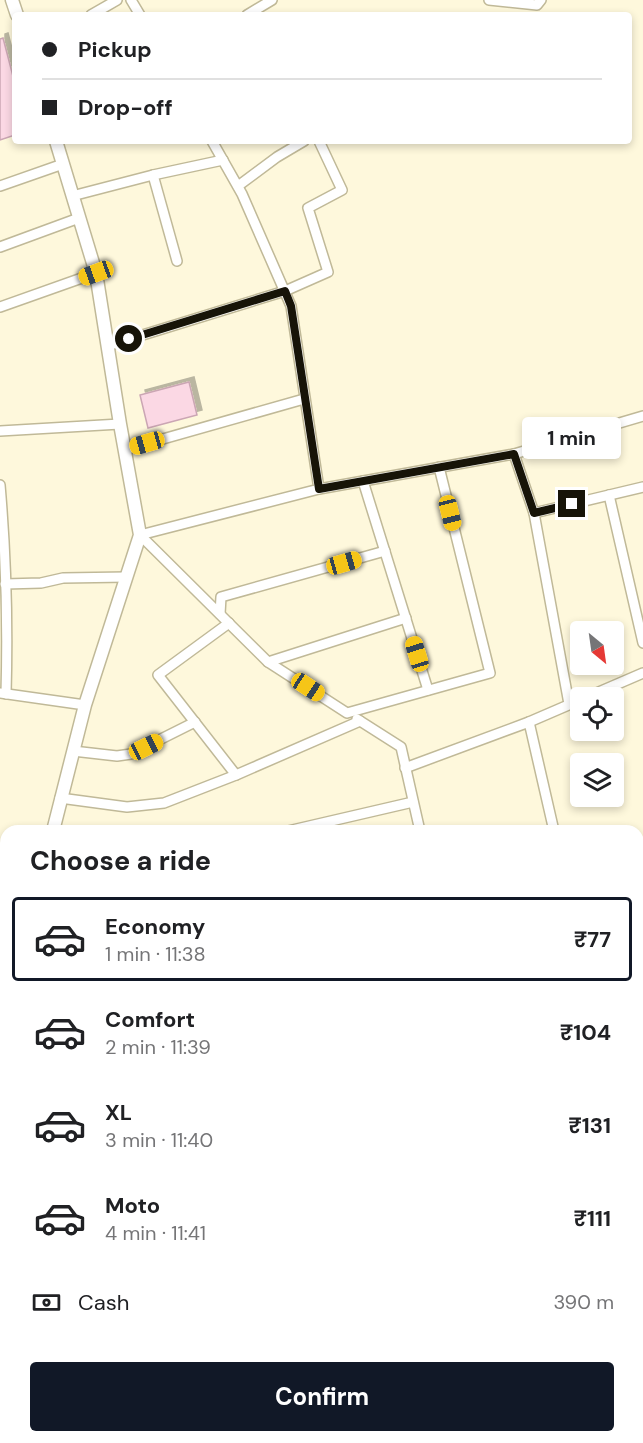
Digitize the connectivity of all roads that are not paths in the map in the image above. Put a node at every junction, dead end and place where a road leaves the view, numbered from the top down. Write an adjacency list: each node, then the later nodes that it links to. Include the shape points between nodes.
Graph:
1 (117, 0): 5 (street)
2 (272, 0): 6 (street)
3 (489, 0): 4 (street, via 537,5)
4 (541, 0)
5 (96, 12)
6 (252, 12)
7 (59, 144): 12 (street)
8 (214, 144): 11 (street)
9 (299, 144): 15 (street)
10 (320, 144): 21 (street, via 342,190 308,208 328,272)
11 (223, 160): 13 (street); 15 (street)
12 (63, 164): 14 (street); 16 (street)
13 (153, 175): 16 (street); 19 (street)
14 (0, 186)
15 (237, 186): 21 (street)
16 (72, 196): 17 (street)
17 (79, 218): 18 (street); 20 (street)
18 (0, 247)
19 (177, 261)
20 (96, 273): 22 (street); 23 (street)
21 (285, 291): 23 (street); 24 (street, via 291,306)
22 (0, 307)
23 (107, 346): 26 (street)
24 (304, 399): 28 (street); 34 (street)
25 (643, 416): 29 (street)
26 (120, 424): 27 (street); 28 (street)
27 (0, 431)
28 (124, 450): 37 (street)
29 (514, 454): 30 (street); 36 (street)
30 (439, 467): 31 (street); 48 (street, via 490,673)
31 (363, 481): 34 (street); 38 (street)
32 (0, 485): 40 (street)
33 (643, 487): 35 (street)
34 (319, 489): 37 (street)
35 (609, 495): 36 (street); 44 (street)
36 (534, 513): 50 (street)
37 (140, 535): 39 (street); 41 (street)
38 (385, 551): 41 (street, via 221,597); 42 (street)
39 (127, 577): 40 (street); 51 (street)
40 (5, 584): 49 (street)
41 (220, 614): 43 (street)
42 (405, 618): 45 (street); 48 (street)
43 (229, 623): 45 (street); 54 (street, via 158,675)
44 (643, 643)
45 (268, 662): 52 (street)
46 (643, 673): 47 (street)
47 (611, 687)
48 (428, 690): 52 (street)
49 (3, 693): 51 (street)
50 (569, 704): 55 (street)
51 (85, 705): 56 (street)
52 (347, 712): 53 (street)
53 (360, 721): 57 (street, via 401,747); 58 (street)
54 (195, 722): 56 (street, via 131,754); 58 (street)
55 (529, 722): 57 (street); 64 (street)
56 (73, 751): 59 (street)
57 (405, 768): 60 (street)
58 (236, 775): 59 (street, via 164,803 127,807)
59 (60, 798): 61 (street)
60 (413, 802): 62 (street); 63 (street)
61 (53, 825)
62 (314, 825)
63 (419, 825)
64 (553, 825)

